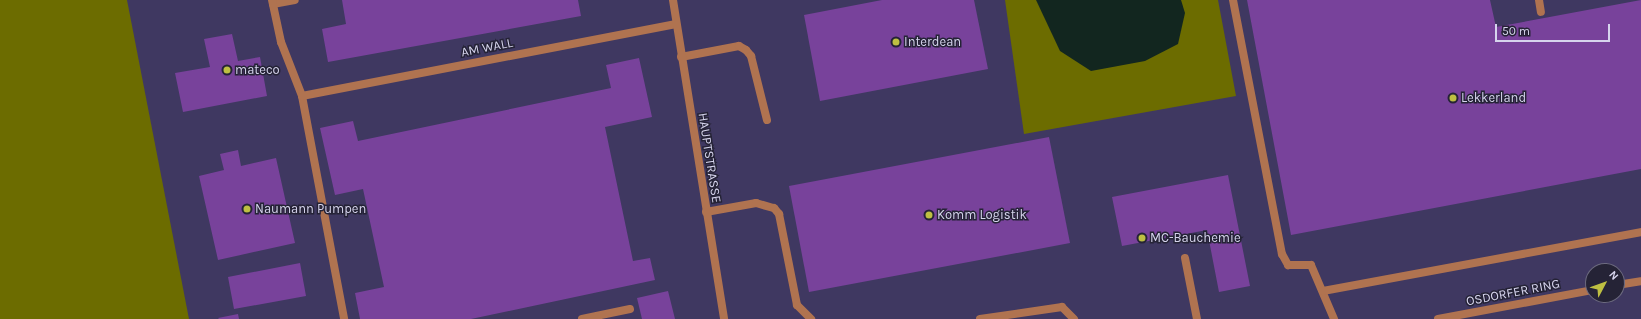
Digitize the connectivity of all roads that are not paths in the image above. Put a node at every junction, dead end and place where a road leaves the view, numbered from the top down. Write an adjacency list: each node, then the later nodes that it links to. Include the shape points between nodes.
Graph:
1 (295, 0): 5 (street)
2 (673, 0): 7 (street, HAUPTSTRASSE)
3 (1233, 0): 16 (street, via 1282,254 1288,265 1311,265)
4 (1539, 0): 6 (street)
5 (273, 2): 9 (street, via 281,42)
6 (1541, 12)
7 (676, 24): 8 (street, HAUPTSTRASSE); 9 (street, AM WALL)
8 (681, 57): 10 (street, via 739,46 746,50 751,56); 11 (street, HAUPTSTRASSE)
9 (302, 96): 19 (street)
10 (766, 120)
11 (706, 212): 21 (street, HAUPTSTRASSE); 22 (street, via 756,203 774,208 779,214 797,304)
12 (1641, 232): 16 (street)
13 (1186, 258): 25 (street)
14 (1641, 281): 15 (street)
15 (1625, 284)
16 (1323, 291): 26 (street)
17 (1585, 291): 27 (street, OSDORFER RING)
18 (630, 309): 20 (street)
19 (344, 319)
20 (582, 319)
21 (724, 319)
22 (811, 319)
23 (980, 319): 24 (street, via 1062,307)
24 (1074, 319)
25 (1198, 319)
26 (1334, 319)
27 (1438, 319)

